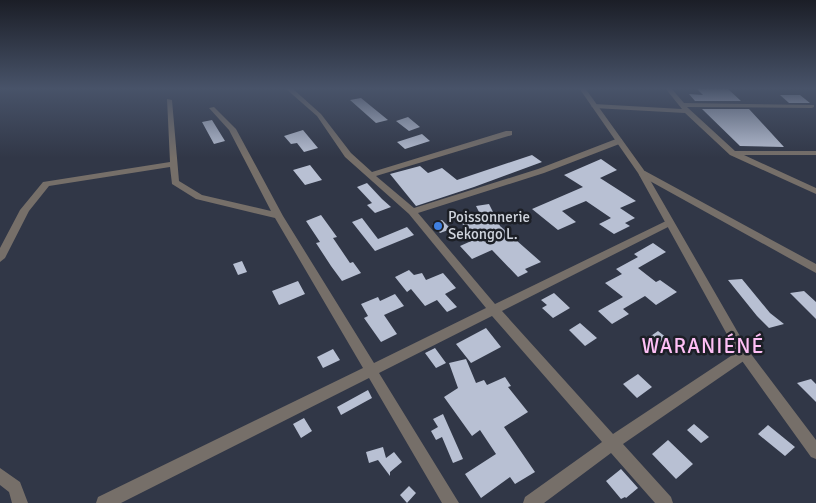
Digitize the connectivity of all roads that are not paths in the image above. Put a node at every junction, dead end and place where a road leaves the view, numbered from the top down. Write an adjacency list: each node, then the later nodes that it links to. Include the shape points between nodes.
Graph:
1 (170, 111): 10 (street)
2 (215, 111): 15 (street, via 232,129)
3 (315, 111): 12 (street, via 348,155)
4 (598, 111): 7 (street)
5 (688, 111): 8 (street)
6 (509, 133): 12 (street)
7 (619, 141): 11 (street); 14 (street, via 541,171)
8 (733, 153): 9 (street); 13 (street)
9 (816, 153)
10 (173, 164): 15 (street, via 175,182 199,197); 17 (street, via 46,184 25,210)
11 (642, 173): 16 (street); 18 (street)
12 (370, 174): 14 (street)
13 (816, 191)
14 (412, 212): 19 (street)
15 (278, 216): 21 (street)
16 (669, 223): 19 (street); 20 (street)
17 (0, 258)
18 (816, 268)
19 (493, 309): 21 (street); 22 (street)
20 (744, 354): 22 (street); 23 (street)
21 (373, 371): 26 (street); 27 (street)
22 (612, 443): 28 (street); 29 (street)
23 (816, 452)
24 (0, 476): 25 (street, via 14,487)
25 (20, 503)
26 (104, 503)
27 (451, 503)
28 (531, 503)
29 (665, 503)

